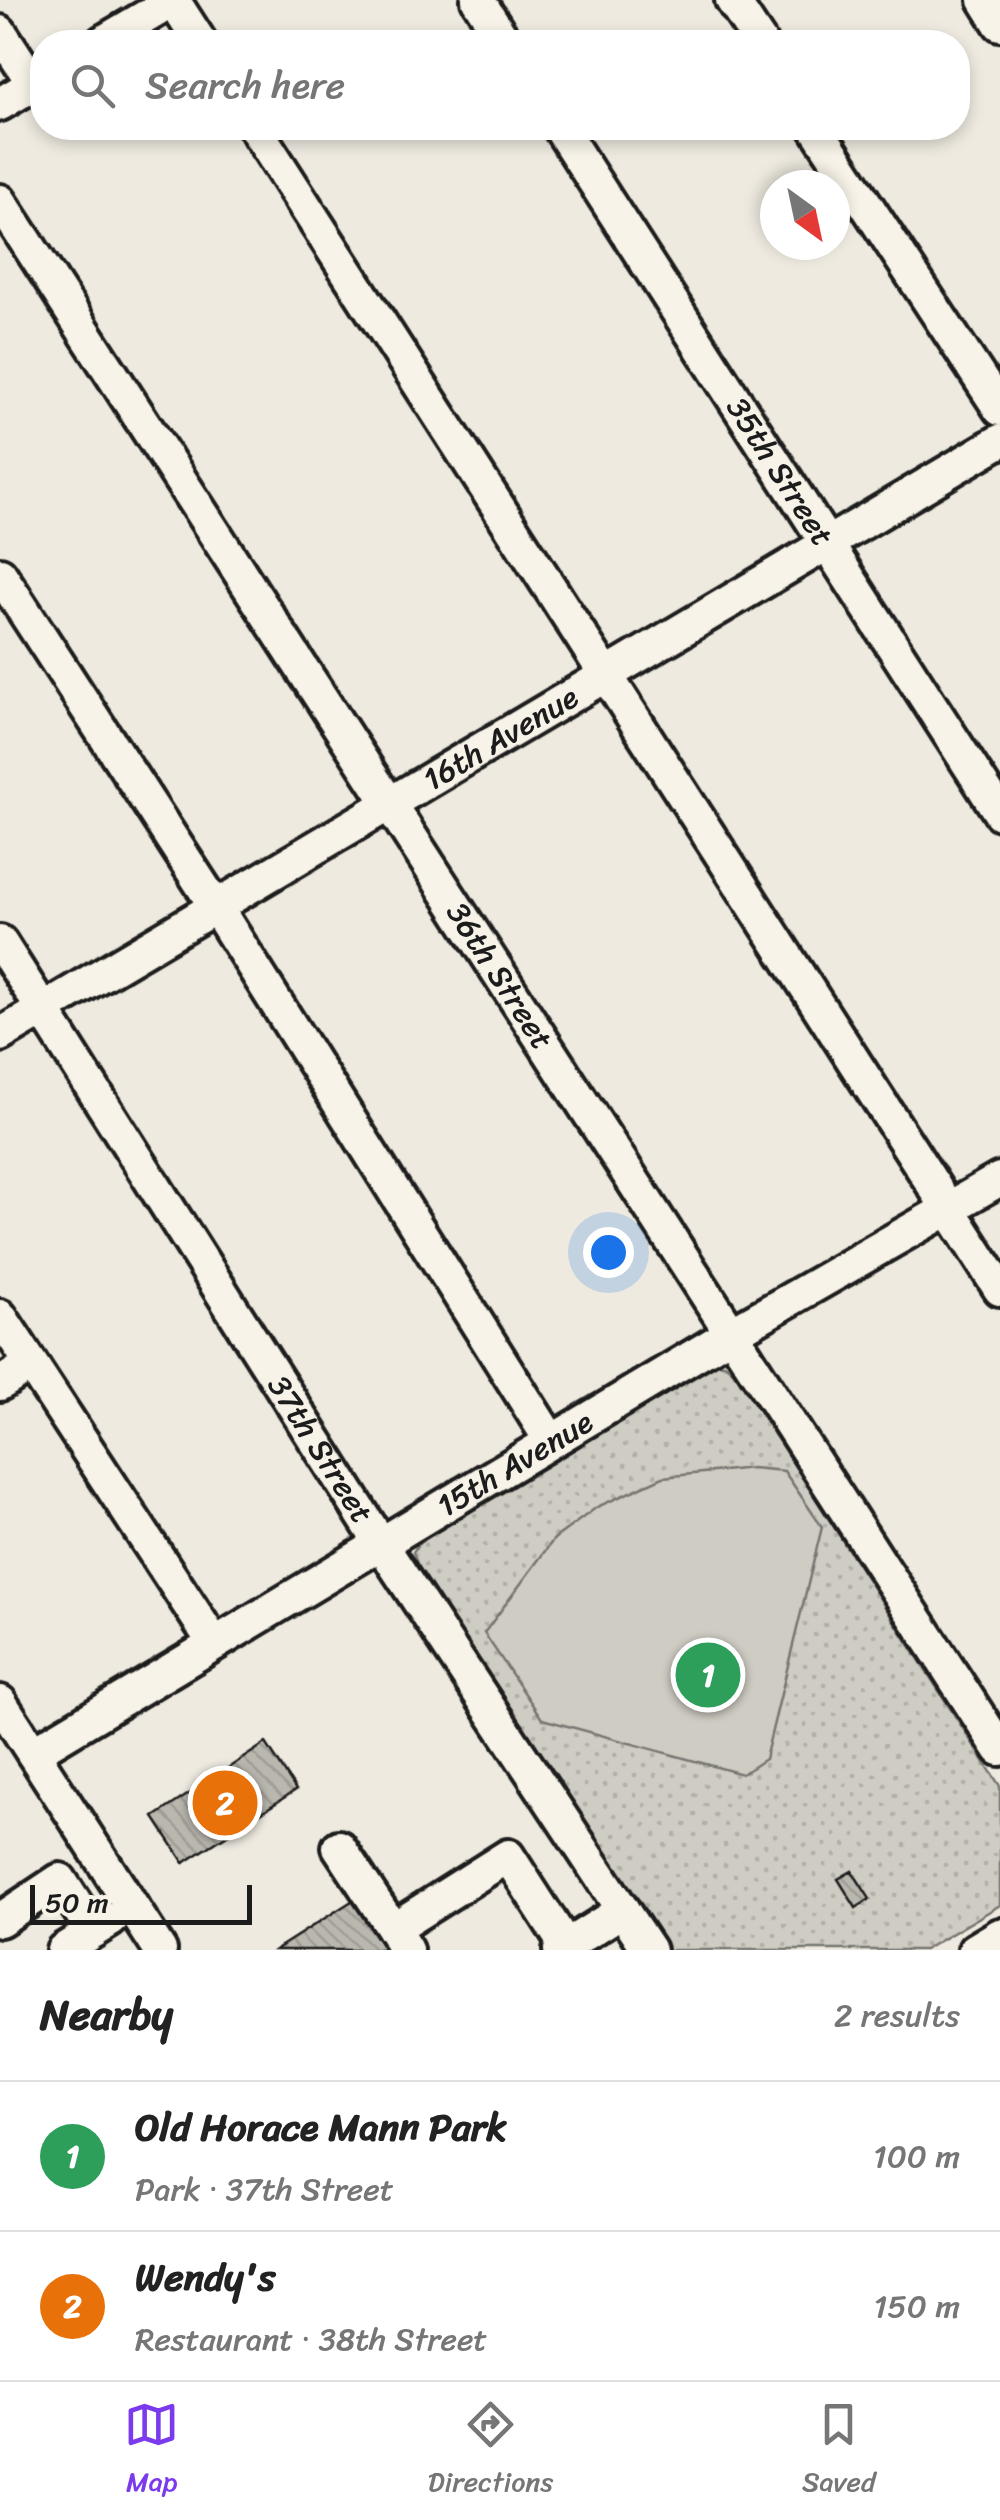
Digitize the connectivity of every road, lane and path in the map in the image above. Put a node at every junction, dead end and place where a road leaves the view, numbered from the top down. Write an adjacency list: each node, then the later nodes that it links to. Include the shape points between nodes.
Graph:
1 (174, 0): 6 (street); 7 (street)
2 (478, 0): 8 (street)
3 (732, 0): 9 (street)
4 (985, 0): 5 (street)
5 (1000, 24)
6 (123, 30)
7 (193, 30)
8 (497, 30)
9 (752, 30)
10 (0, 32): 11 (street)
11 (30, 71)
12 (30, 87): 13 (street)
13 (0, 104)
14 (263, 140): 22 (street)
15 (568, 140): 20 (street, 35th Street)
16 (824, 140): 18 (street)
17 (0, 201): 23 (street, 36th Street)
18 (1000, 409)
19 (1000, 441): 20 (street, 16th Avenue)
20 (828, 544): 22 (street, 16th Avenue); 24 (street, 35th Street)
21 (0, 574): 25 (street)
22 (606, 675): 23 (street, 16th Avenue); 30 (street)
23 (389, 804): 25 (street, 16th Avenue); 33 (street, 36th Street)
24 (1000, 813)
25 (216, 907): 27 (street, 16th Avenue); 36 (street)
26 (0, 942): 27 (street, 37th Street)
27 (43, 1008): 28 (street, 16th Avenue); 37 (street, 37th Street)
28 (0, 1035)
29 (1000, 1179): 30 (street, 15th Avenue)
30 (948, 1209): 31 (street); 33 (street, 15th Avenue)
31 (1000, 1290)
32 (0, 1316): 34 (street)
33 (730, 1334): 36 (street, 15th Avenue); 40 (street, 36th Street)
34 (31, 1364): 35 (street); 38 (street)
35 (0, 1384)
36 (552, 1441): 37 (street, 15th Avenue)
37 (381, 1544): 38 (street, 15th Avenue); 44 (street, 37th Street)
38 (214, 1643): 41 (street, 15th Avenue)
39 (0, 1702): 41 (street)
40 (1000, 1749)
41 (33, 1753): 43 (street)
42 (339, 1847): 48 (street)
43 (132, 1906): 46 (street); 51 (street)
44 (623, 1910): 49 (street); 52 (street, 37th Street)
45 (0, 1920): 46 (street, via 60,1880)
46 (93, 1931): 50 (street)
47 (1000, 1935): 53 (street)
48 (400, 1940): 49 (street, via 508,1856)
49 (563, 1948)
50 (63, 1950)
51 (160, 1950)
52 (648, 1950)
53 (975, 1950)

